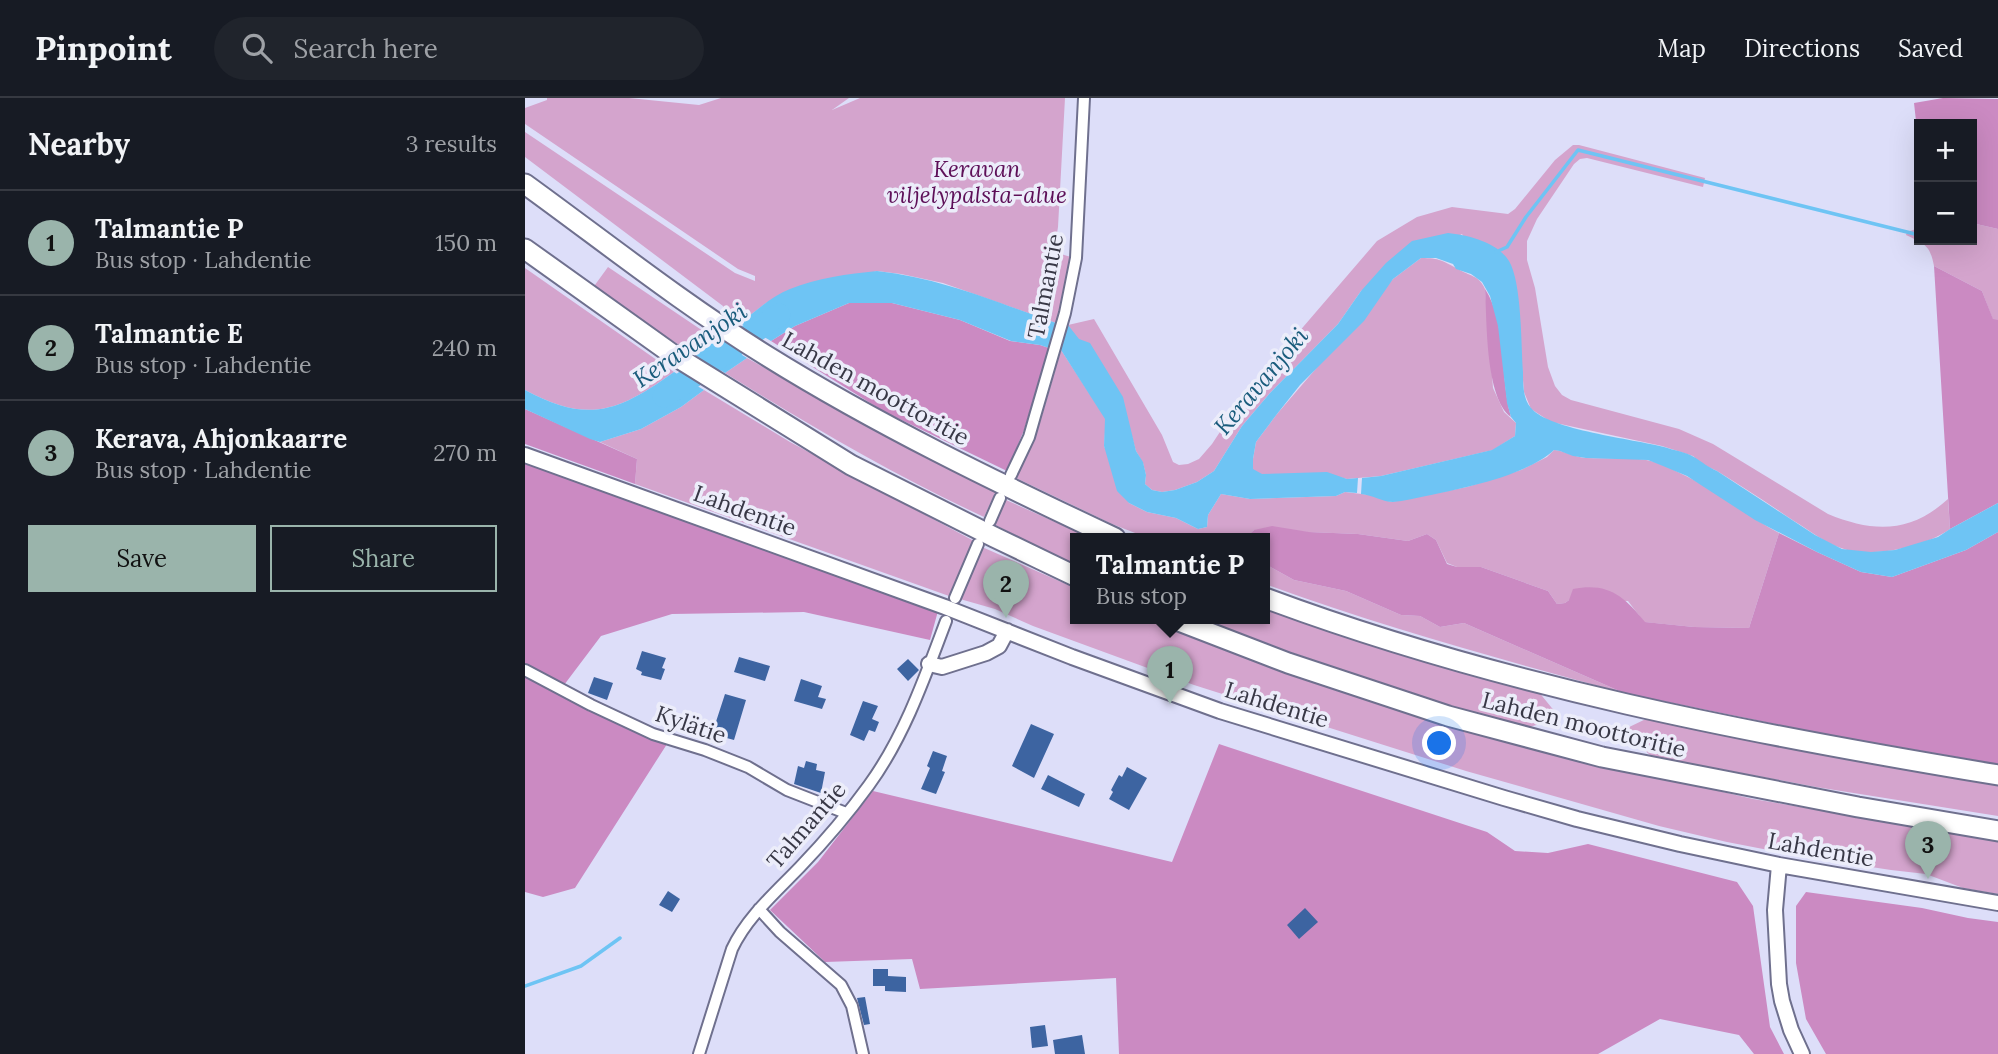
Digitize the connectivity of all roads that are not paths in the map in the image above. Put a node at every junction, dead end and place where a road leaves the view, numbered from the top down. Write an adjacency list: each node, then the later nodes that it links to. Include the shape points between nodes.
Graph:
1 (1084, 98): 5 (street, Talmantie, via 1076,258 1029,436)
2 (525, 184): 8 (highway, Lahden moottoritie, via 768,356 875,419)
3 (525, 249): 10 (highway, via 673,354 851,465)
4 (525, 455): 15 (main road, Lahdentie)
5 (1011, 475)
6 (1000, 499): 7 (street)
7 (990, 521)
8 (1104, 533)
9 (978, 544): 11 (street)
10 (1070, 573)
11 (955, 598)
12 (1270, 600): 18 (highway, Lahden moottoritie, via 1464,664 1615,702)
13 (946, 621): 16 (street, Talmantie)
14 (1187, 624): 20 (highway, Lahden moottoritie, via 1448,716 1602,757)
15 (1006, 631): 16 (main road, via 999,646 986,653 942,667); 21 (main road, Lahdentie, via 1220,711 1491,794 1616,829)
16 (929, 664): 19 (street, Talmantie, via 890,752)
17 (525, 670): 19 (street, Kylätie, via 653,734 748,767 787,790)
18 (1998, 775)
19 (846, 813): 23 (street, Talmantie)
20 (1998, 831)
21 (1779, 865): 22 (main road, Lahdentie); 26 (main road, via 1775,910 1779,984 1791,1030)
22 (1998, 903)
23 (759, 909): 24 (street, Talmantie, via 731,949); 25 (street, via 841,985 852,1006)
24 (699, 1054)
25 (863, 1054)
26 (1803, 1054)

